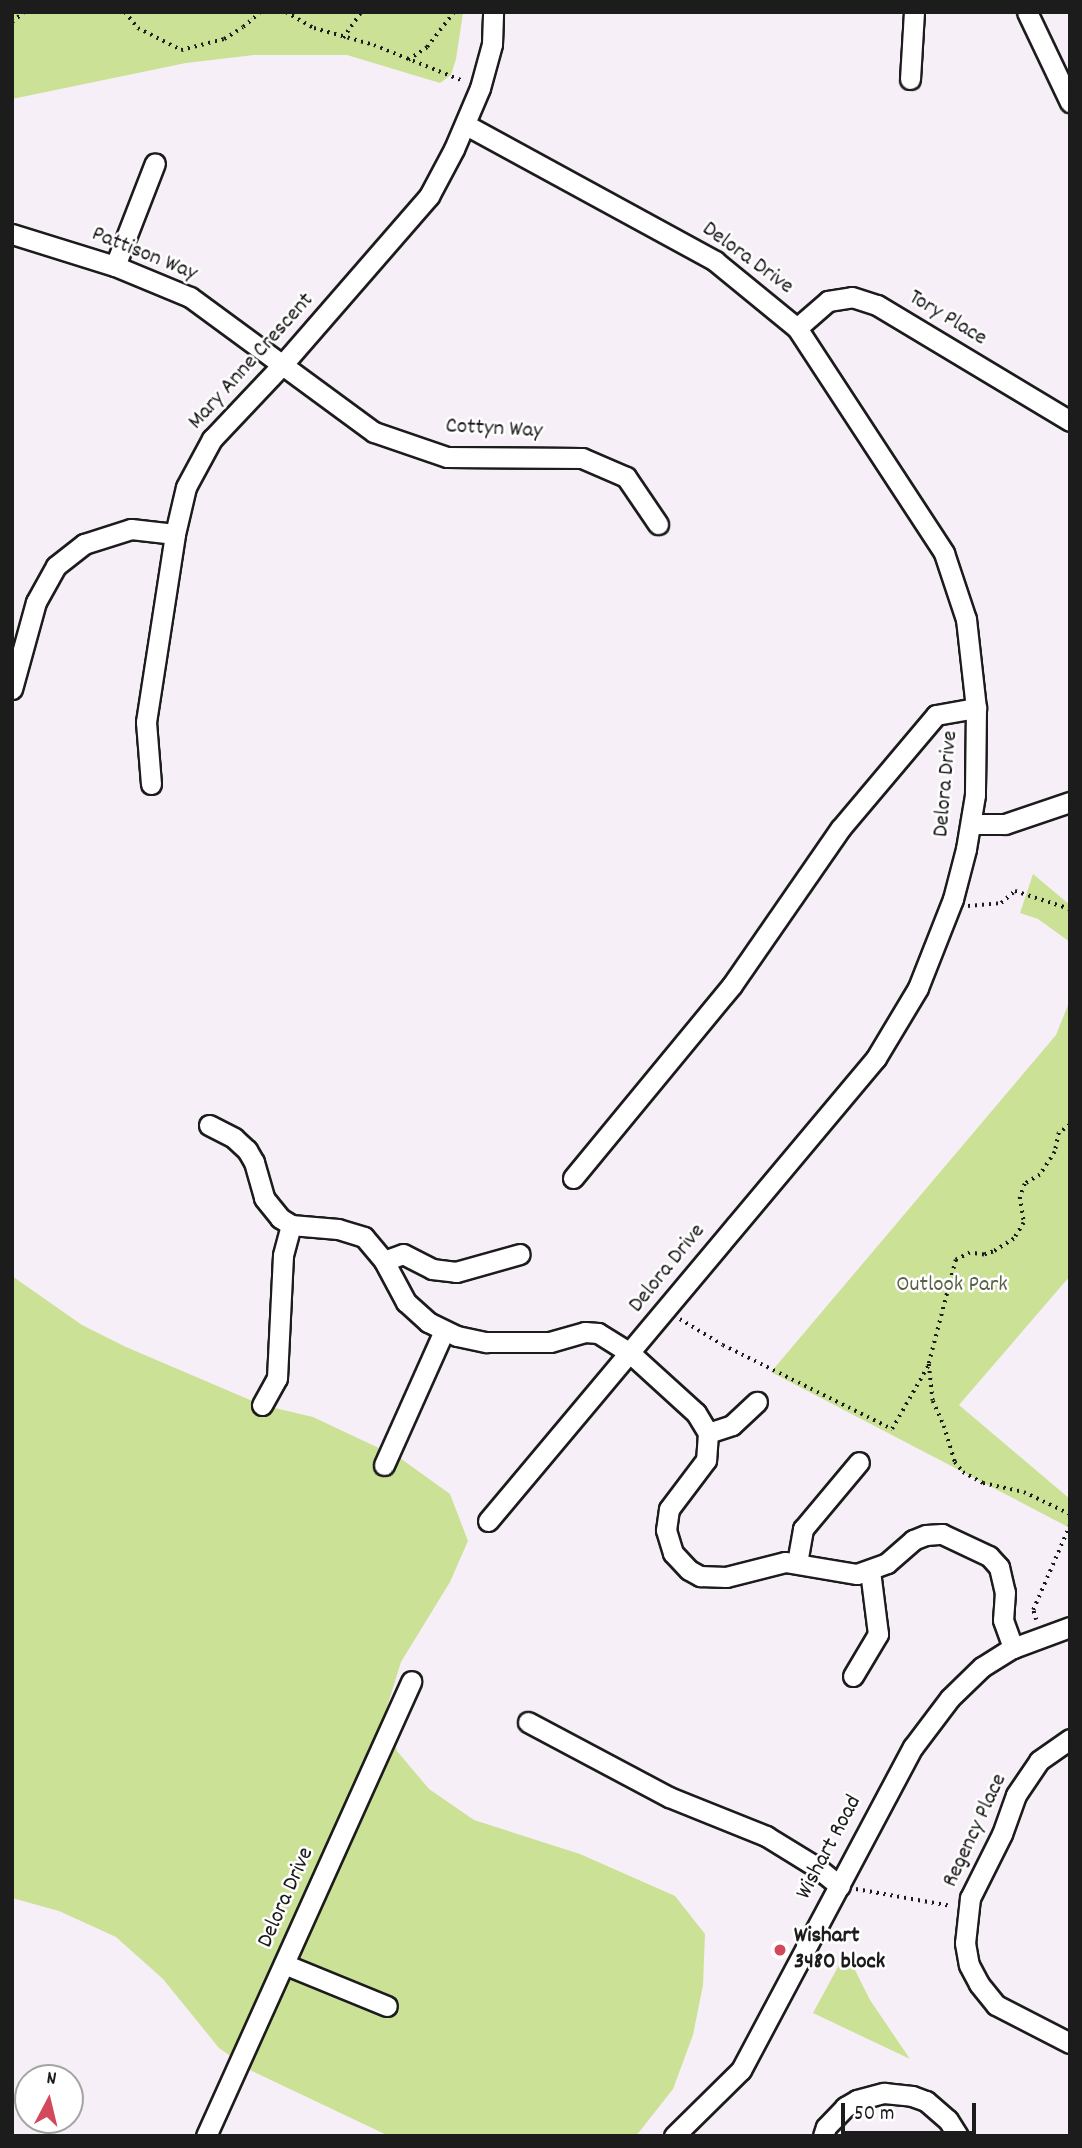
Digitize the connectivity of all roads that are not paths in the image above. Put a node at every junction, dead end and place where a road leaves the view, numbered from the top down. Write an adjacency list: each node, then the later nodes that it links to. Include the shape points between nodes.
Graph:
1 (493, 12): 6 (street, Mary Anne Crescent, via 492,44)
2 (914, 12): 4 (street)
3 (1027, 12): 5 (street)
4 (910, 79)
5 (1070, 102)
6 (466, 125): 10 (street, Delora Drive, via 715,261); 11 (street, Mary Anne Crescent, via 443,173 414,217)
7 (155, 163): 9 (street)
8 (12, 234): 9 (street, Pattison Way)
9 (115, 265): 11 (street, Pattison Way, via 190,297)
10 (797, 328): 12 (street, Tory Place, via 828,301 852,297 877,305); 16 (street, Delora Drive, via 944,553 971,639)
11 (283, 364): 13 (street, Cottyn Way, via 374,432 447,457 582,458 626,477); 14 (street, Mary Anne Crescent, via 212,439 186,487)
12 (1070, 421)
13 (658, 524)
14 (176, 534): 15 (street, via 131,529 84,544 57,566 36,602); 17 (street, Mary Anne Crescent, via 146,722)
15 (12, 689)
16 (976, 708): 19 (street, Delora Drive); 21 (street, via 936,715 840,829 732,985)
17 (151, 784)
18 (1070, 802): 19 (street, via 1005,824)
19 (971, 824): 26 (street, Delora Drive, via 953,899 918,988 876,1058)
20 (209, 1125): 22 (street, via 247,1150 264,1198)
21 (573, 1178)
22 (291, 1225): 24 (street, via 350,1231 363,1237); 28 (street, via 284,1255 277,1378)
23 (520, 1254): 24 (street, via 446,1273 403,1254)
24 (384, 1261): 25 (street, via 406,1302)
25 (444, 1331): 26 (street, via 470,1340 535,1343 598,1333); 31 (street)
26 (630, 1353): 29 (street, via 696,1413); 32 (street, Delora Drive)
27 (757, 1402): 29 (street, via 732,1424)
28 (262, 1405)
29 (708, 1433): 33 (street, via 706,1460 669,1508 666,1530 673,1553 689,1570 714,1577 774,1563)
30 (859, 1462): 33 (street, via 803,1529)
31 (384, 1465)
32 (488, 1521)
33 (797, 1563): 34 (street, via 841,1574)
34 (870, 1571): 36 (street, via 926,1535 951,1537 989,1556 1004,1577 1003,1620); 37 (street, via 878,1634)
35 (1070, 1627): 36 (street, Wishart Road)
36 (1013, 1648): 41 (street, Wishart Road, via 982,1667 950,1698 913,1747)
37 (853, 1676)
38 (411, 1681): 42 (street, Delora Drive)
39 (528, 1722): 41 (street, via 670,1797 766,1836)
40 (1070, 1739): 44 (street, Regency Place, via 1039,1760 1016,1795 967,1909 965,1943 969,1965 996,2005)
41 (840, 1886): 46 (street, Wishart Road, via 741,2070)
42 (284, 1964): 43 (street); 45 (street, Delora Drive)
43 (387, 2006)
44 (1067, 2039)
45 (206, 2136)
46 (674, 2136)
47 (823, 2136): 48 (street, via 845,2107 884,2093 926,2101)
48 (958, 2136)

